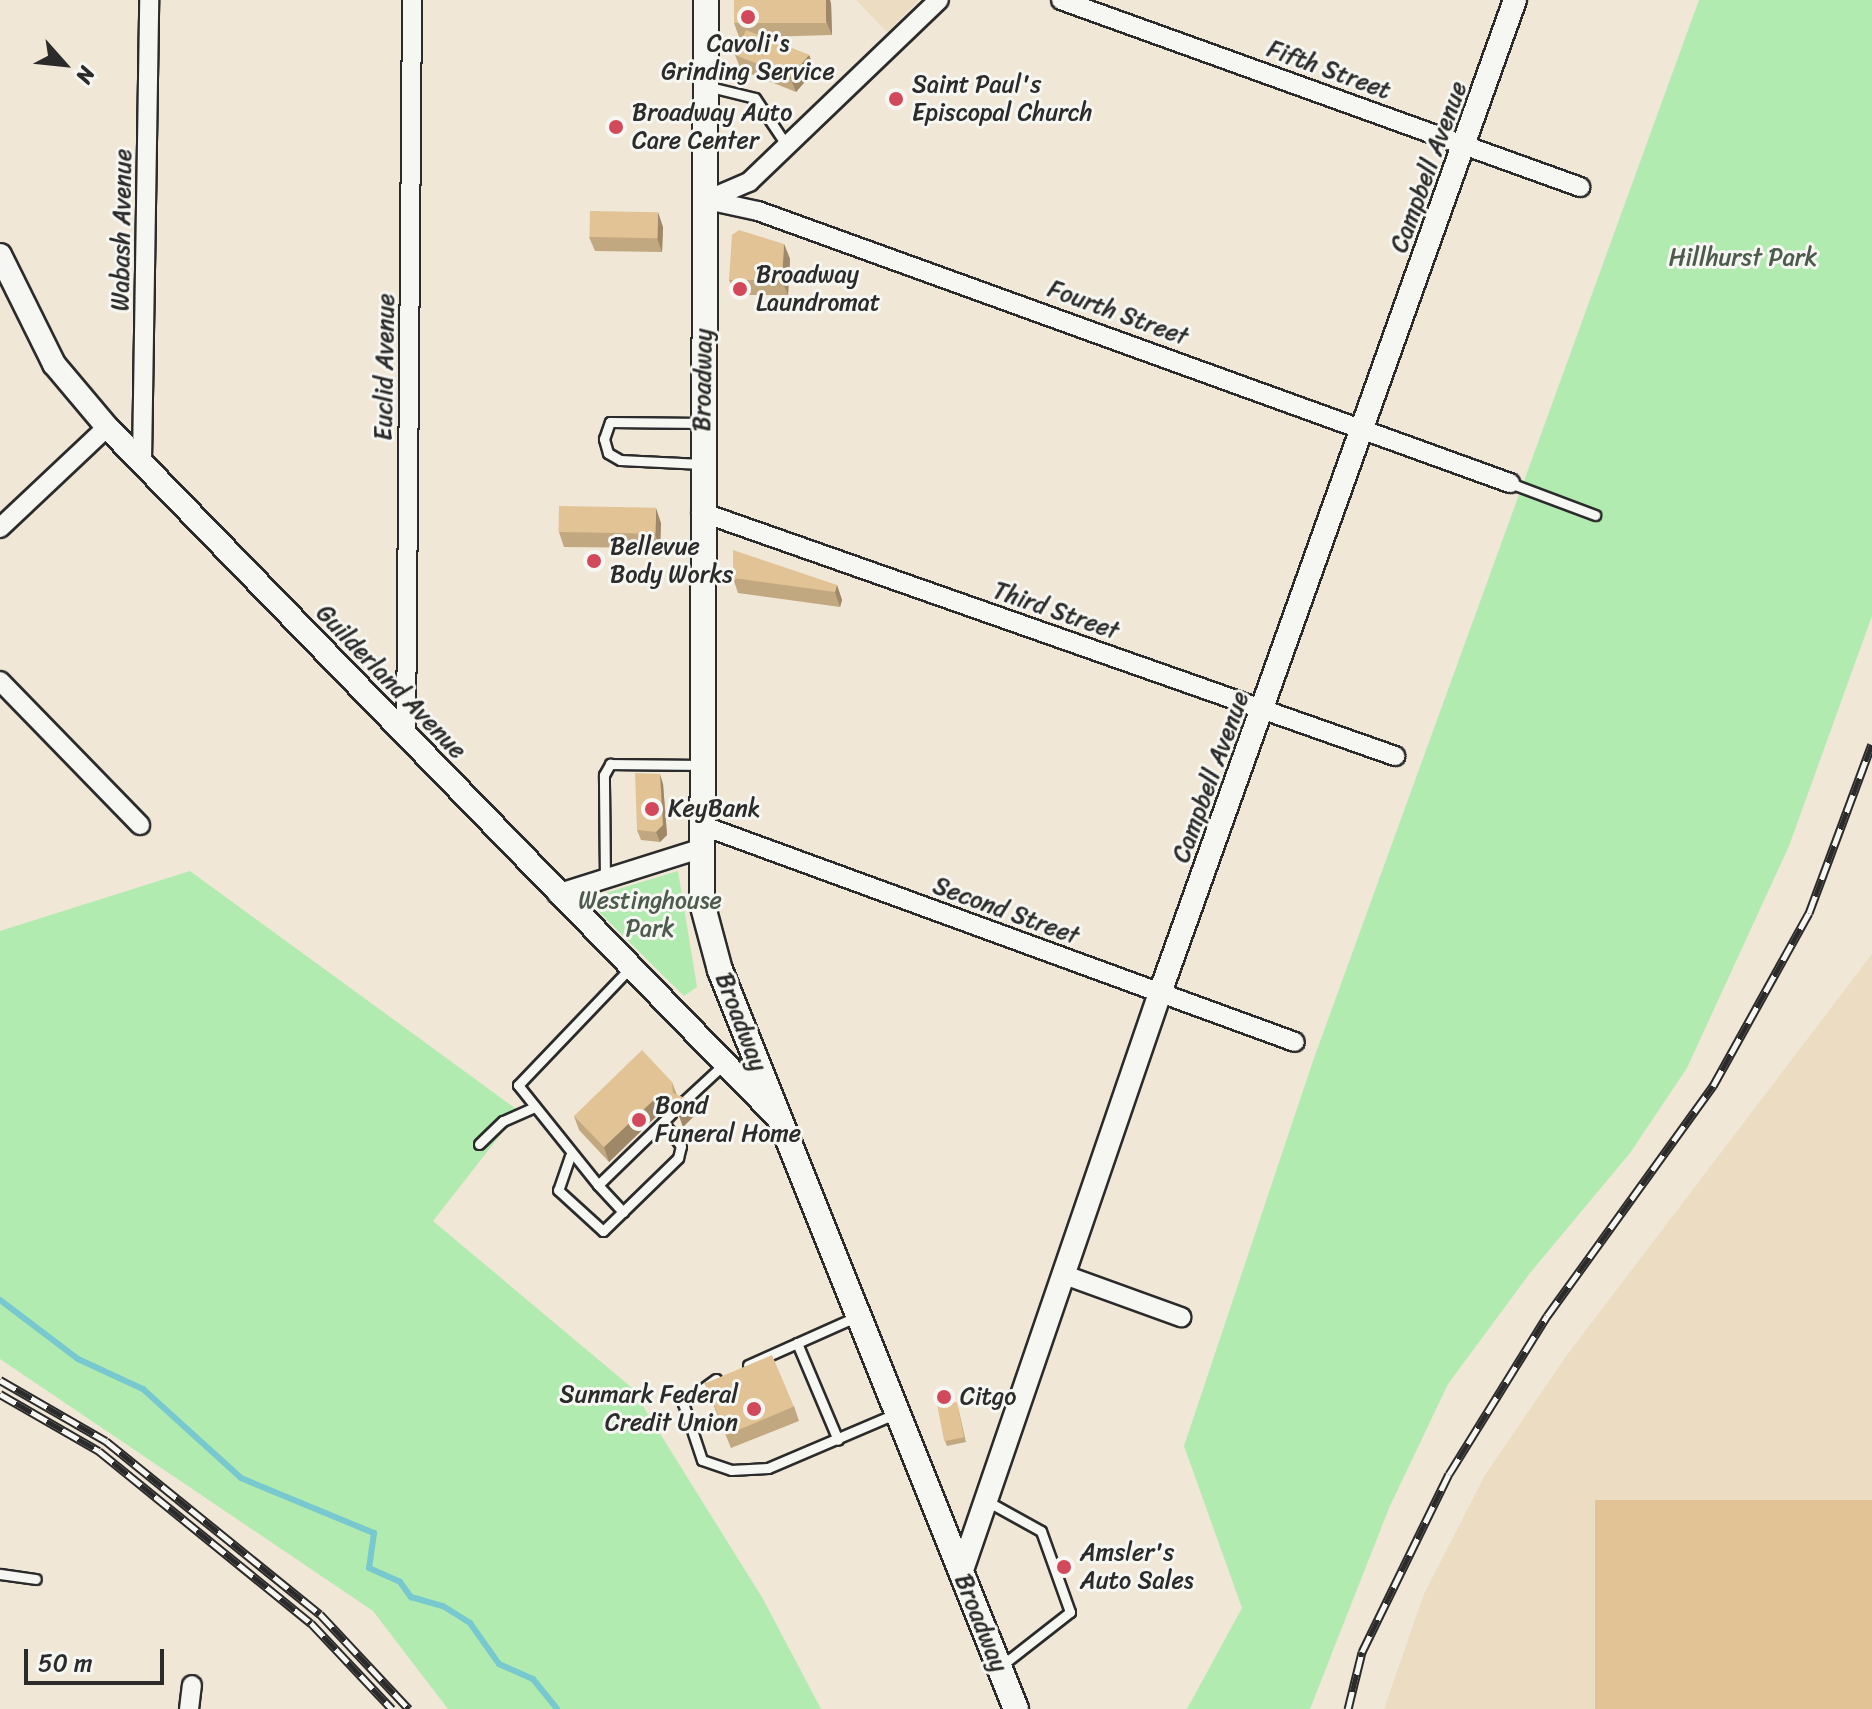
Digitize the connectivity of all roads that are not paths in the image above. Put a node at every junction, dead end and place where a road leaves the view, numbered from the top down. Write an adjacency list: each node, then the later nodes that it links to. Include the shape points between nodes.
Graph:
1 (149, 0): 16 (street, Wabash Avenue)
2 (412, 0): 24 (street, Euclid Avenue)
3 (706, 0): 7 (main road, Broadway)
4 (939, 0): 9 (street)
5 (1061, 0): 8 (street, Fifth Street)
6 (1515, 0): 8 (street, Campbell Avenue)
7 (706, 86): 9 (lane, via 755,98); 11 (main road, Broadway)
8 (1466, 144): 10 (street, Fifth Street); 14 (street, Campbell Avenue)
9 (787, 146): 11 (street, via 749,182)
10 (1580, 187)
11 (707, 200): 13 (main road, Broadway); 14 (street, Fourth Street, via 758,211)
12 (0, 255): 15 (street, Guilderland Avenue, via 54,364)
13 (703, 423): 17 (main road, Broadway); 17 (lane, via 610,422 604,439 608,453 620,460)
14 (1362, 426): 18 (street, Fourth Street); 23 (street, Campbell Avenue)
15 (107, 427): 16 (street, Guilderland Avenue); 21 (street)
16 (142, 461): 24 (street, Guilderland Avenue)
17 (702, 464): 19 (main road, Broadway)
18 (1510, 483): 20 (lane)
19 (701, 512): 23 (street, Third Street); 26 (main road, Broadway)
20 (1595, 515)
21 (0, 528)
22 (0, 681): 27 (street)
23 (1263, 709): 25 (street, Third Street); 32 (street, Campbell Avenue)
24 (406, 735): 30 (street, Guilderland Avenue)
25 (1395, 756)
26 (701, 765): 28 (main road, Broadway); 29 (lane, via 610,764 604,775)
27 (140, 825)
28 (701, 837): 29 (street); 32 (street, Second Street); 37 (main road, Broadway, via 710,938)
29 (605, 879): 30 (street)
30 (557, 894): 31 (street, Guilderland Avenue)
31 (630, 968): 34 (street, Guilderland Avenue); 36 (lane, via 518,1085)
32 (1160, 993): 33 (street, Second Street); 42 (street, Campbell Avenue)
33 (1295, 1042)
34 (724, 1064): 35 (lane); 37 (street, Guilderland Avenue)
35 (683, 1102)
36 (535, 1107): 38 (lane, via 503,1121); 39 (lane)
37 (779, 1119): 43 (main road, Broadway)
38 (479, 1144)
39 (570, 1156): 40 (lane); 41 (lane, via 558,1190 603,1231)
40 (598, 1185): 41 (lane); 41 (lane, via 667,1118 681,1146 678,1158)
41 (623, 1212)
42 (1062, 1274): 44 (street); 50 (street, Campbell Avenue)
43 (858, 1316): 45 (lane); 48 (main road, Broadway)
44 (1181, 1317)
45 (797, 1343): 46 (lane); 49 (lane)
46 (741, 1368)
47 (729, 1373): 49 (lane, via 683,1403 702,1460 731,1470 768,1468)
48 (897, 1413): 49 (lane); 51 (main road, Broadway)
49 (838, 1440)
50 (985, 1500): 51 (street, Campbell Avenue); 54 (lane, via 1041,1531 1070,1612)
51 (961, 1573): 54 (main road, Broadway)
52 (0, 1574): 53 (lane)
53 (36, 1579)
54 (999, 1667): 57 (main road, Broadway)
55 (192, 1685): 56 (street)
56 (189, 1709)
57 (1016, 1709)

